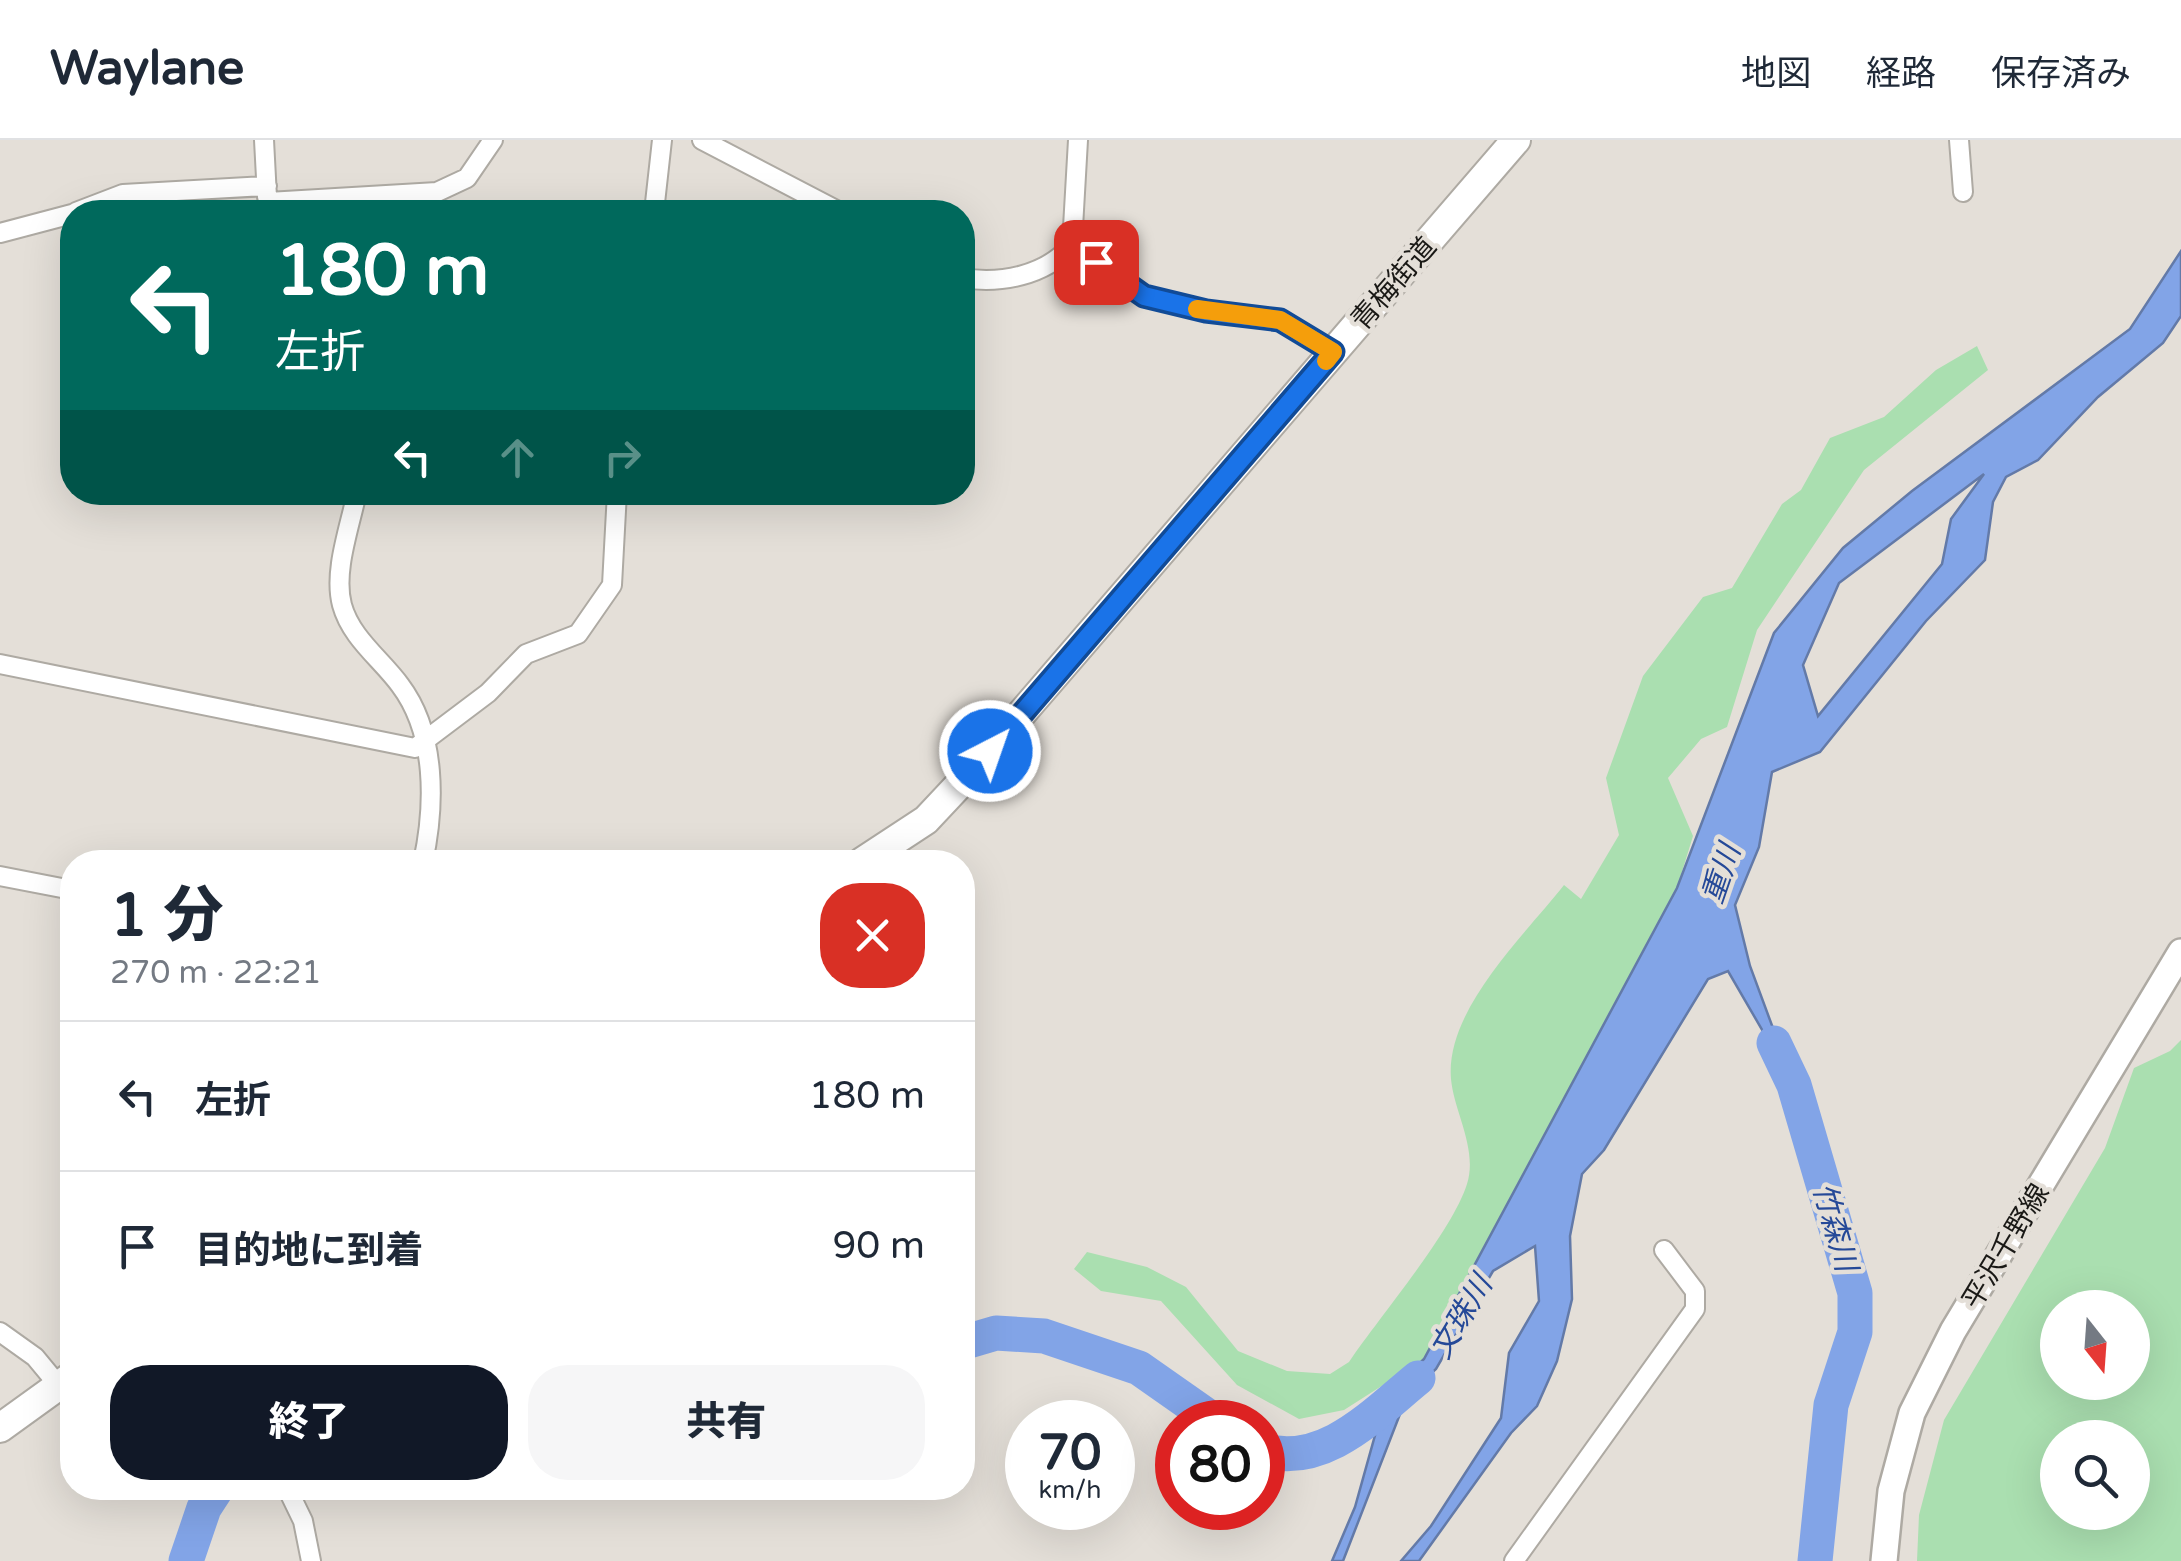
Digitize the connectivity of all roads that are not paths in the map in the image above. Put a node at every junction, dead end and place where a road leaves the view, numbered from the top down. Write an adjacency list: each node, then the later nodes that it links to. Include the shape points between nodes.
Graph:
1 (264, 140): 10 (street)
2 (493, 140): 10 (street, via 467,178 437,192)
3 (662, 140): 11 (street)
4 (702, 140): 12 (street)
5 (1078, 140): 15 (street)
6 (1516, 140): 17 (highway, 青梅街道)
7 (1959, 140): 8 (street)
8 (1963, 192)
9 (108, 200): 10 (street, via 124,194)
10 (268, 200)
11 (655, 200)
12 (817, 200)
13 (60, 217): 14 (street)
14 (0, 233)
15 (1072, 244): 16 (street, via 1007,282); 17 (street, via 1144,296 1280,320)
16 (975, 279)
17 (1333, 352): 23 (highway, 青梅街道, via 972,771 926,820)
18 (353, 505): 21 (street, via 338,585 343,608 353,630 404,689)
19 (616, 505): 21 (street, via 612,585 578,634 526,654)
20 (0, 664): 21 (street, via 415,748)
21 (424, 742): 22 (street, via 433,816)
22 (426, 850)
23 (880, 850)
24 (0, 876): 25 (street)
25 (60, 888)
26 (2181, 952): 35 (main road, 平沢千野線, via 1954,1330 1912,1413 1891,1491)
27 (1664, 1250): 34 (street, via 1695,1291 1694,1309)
28 (0, 1332): 29 (street)
29 (60, 1375)
30 (60, 1384): 31 (highway)
31 (0, 1428)
32 (293, 1500): 33 (street)
33 (311, 1561)
34 (1514, 1561)
35 (1884, 1561)

